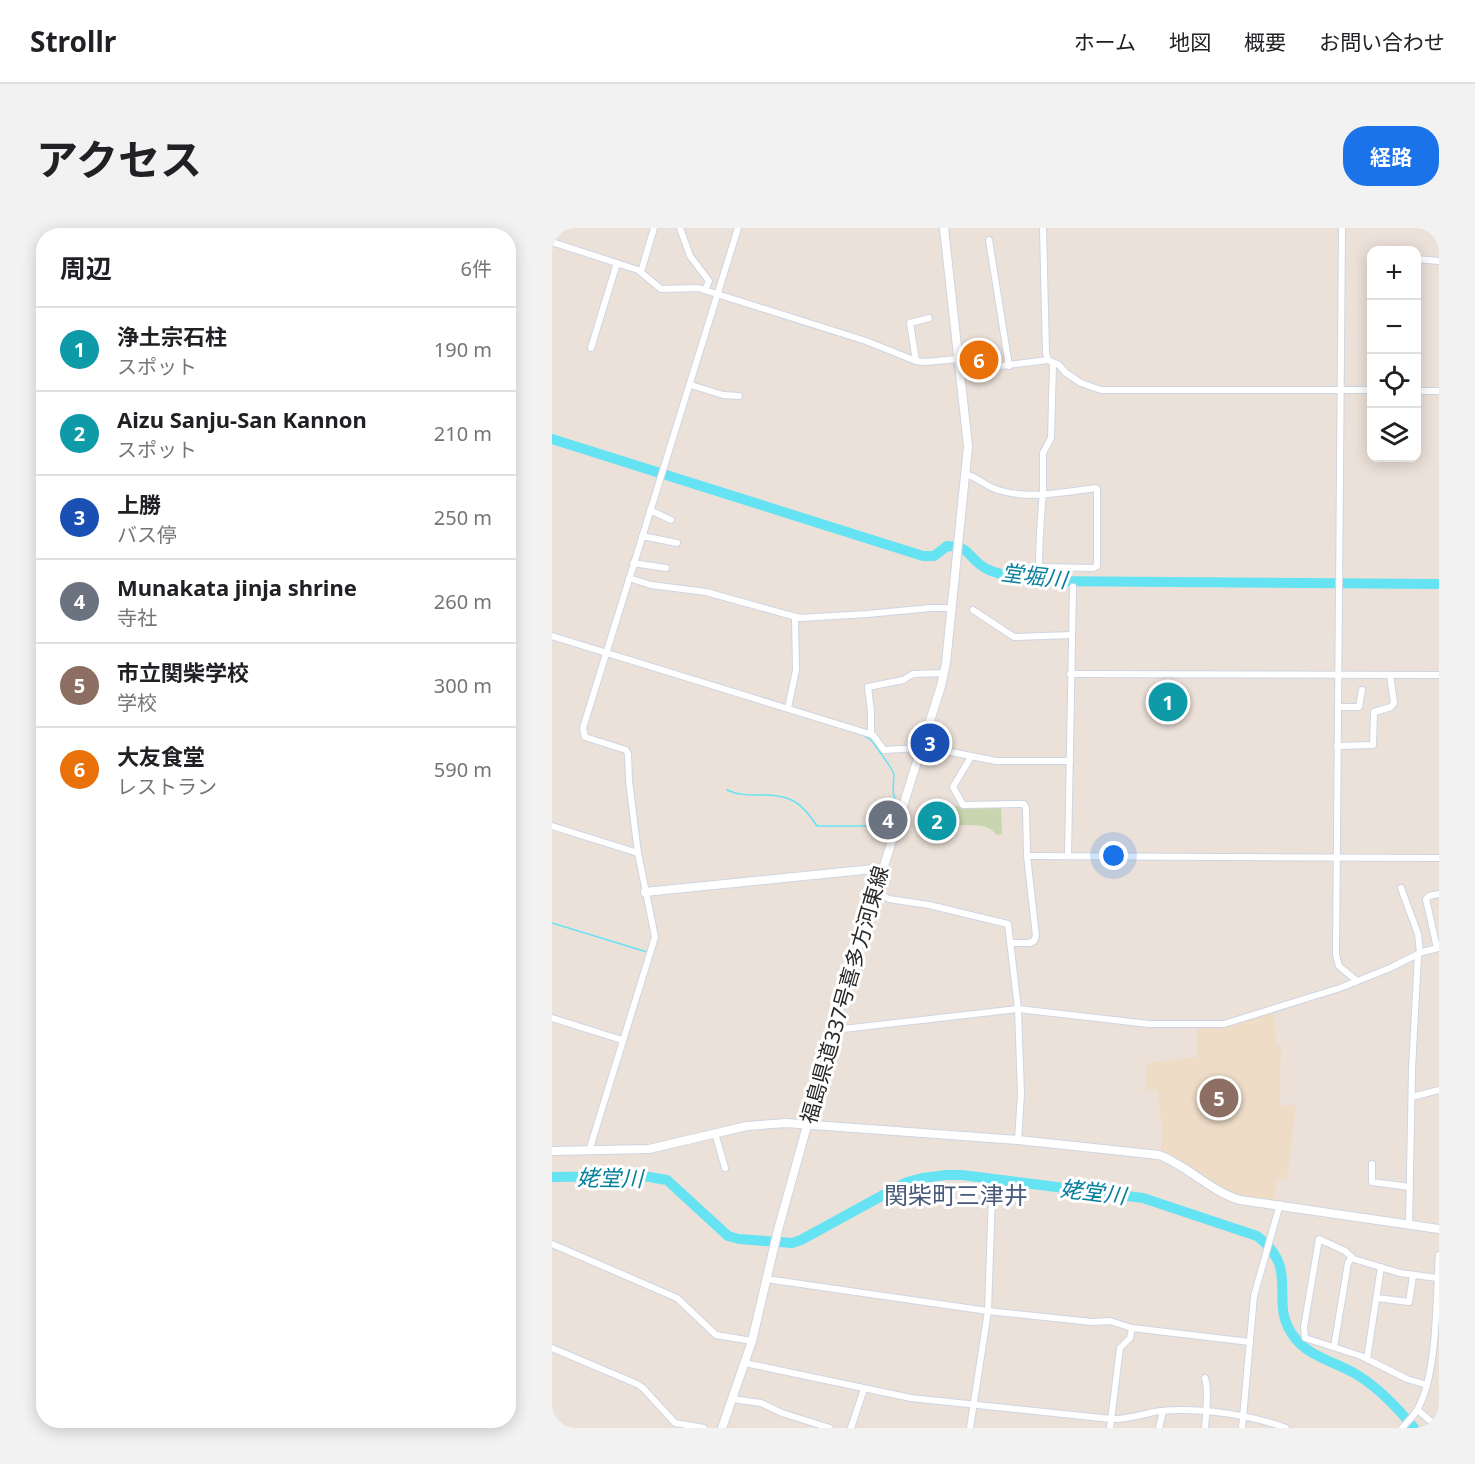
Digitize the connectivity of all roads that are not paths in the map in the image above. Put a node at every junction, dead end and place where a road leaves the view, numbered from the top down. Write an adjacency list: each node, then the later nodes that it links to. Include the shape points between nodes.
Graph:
1 (654, 228): 12 (street)
2 (680, 228): 13 (street, via 690,256 709,281)
3 (738, 228): 14 (street)
4 (944, 228): 17 (main road, 福島県道337号喜多方河東線)
5 (1043, 228): 19 (street, via 1046,353)
6 (1342, 228): 23 (street)
7 (989, 240): 20 (street)
8 (552, 242): 11 (street)
9 (1421, 259): 10 (street)
10 (1439, 261)
11 (617, 263): 12 (street); 16 (street)
12 (641, 272): 13 (street, via 661,289)
13 (705, 290): 14 (street)
14 (717, 294): 18 (street, via 866,340); 22 (street)
15 (929, 318): 18 (street, via 910,323)
16 (591, 348)
17 (958, 358): 18 (street); 21 (main road, 福島県道337号喜多方河東線)
18 (916, 361)
19 (1051, 362): 20 (street); 23 (street, via 1081,383 1101,390); 29 (street, via 1051,438 1043,453)
20 (1010, 366): 21 (street)
21 (960, 371): 28 (main road, 福島県道337号喜多方河東線, via 968,446)
22 (690, 385): 27 (street); 30 (street)
23 (1340, 390): 24 (street); 46 (street)
24 (1367, 390)
25 (1421, 391): 26 (street)
26 (1439, 391)
27 (739, 396)
28 (965, 474): 29 (street, via 1008,493); 38 (main road, 福島県道337号喜多方河東線)
29 (1042, 494): 29 (street, via 1097,489 1096,568 1039,567)
30 (650, 510): 31 (street); 32 (street)
31 (671, 520)
32 (642, 536): 33 (street); 34 (street)
33 (677, 543)
34 (633, 563): 35 (street); 36 (street)
35 (666, 568)
36 (628, 578): 40 (street, via 715,594); 43 (street)
37 (1073, 587): 41 (street)
38 (952, 608): 40 (street); 44 (main road, 福島県道337号喜多方河東線)
39 (973, 610): 41 (street, via 1014,638)
40 (795, 618): 51 (street, via 796,670)
41 (1071, 635): 45 (street)
42 (552, 636): 43 (street)
43 (606, 652): 51 (street); 58 (street, via 583,733 628,754)
44 (944, 673): 52 (street, via 913,674 868,687); 54 (main road, 福島県道337号喜多方河東線)
45 (1070, 675): 46 (street); 56 (street)
46 (1338, 675): 47 (street); 50 (street)
47 (1390, 675): 48 (street); 53 (street, via 1394,703 1374,712 1372,745)
48 (1439, 675)
49 (1362, 690): 50 (street, via 1359,707)
50 (1338, 706): 53 (street)
51 (788, 708): 52 (street)
52 (871, 734): 54 (street, via 885,750)
53 (1337, 746): 61 (street)
54 (920, 747): 55 (street); 63 (main road, 福島県道337号喜多方河東線)
55 (971, 757): 56 (street); 59 (street, via 954,792 963,806 1024,804)
56 (1070, 761): 60 (street)
57 (552, 826): 58 (street)
58 (638, 853): 66 (street)
59 (1027, 856): 60 (street); 68 (street, via 1035,938 1030,943)
60 (1068, 856): 61 (street)
61 (1335, 857): 62 (street); 71 (street, via 1336,959)
62 (1439, 858)
63 (883, 868): 65 (main road, 福島県道337号喜多方河東線); 66 (main road)
64 (1401, 888): 70 (street, via 1418,934)
65 (876, 891): 68 (street, via 889,899 1006,922); 74 (main road, 福島県道337号喜多方河東線)
66 (645, 892): 75 (street, via 655,937)
67 (1439, 894): 69 (street, via 1426,899)
68 (1011, 944): 72 (street)
69 (1438, 948): 70 (street)
70 (1419, 954): 71 (street); 77 (street)
71 (1357, 981): 72 (street, via 1224,1024 1149,1024)
72 (1018, 1009): 74 (street); 80 (street)
73 (552, 1018): 75 (street)
74 (834, 1030): 78 (main road, 福島県道337号喜多方河東線)
75 (622, 1040): 82 (street)
76 (1439, 1090): 77 (street)
77 (1412, 1097): 85 (street)
78 (807, 1124): 79 (main road, via 760,1124); 80 (main road); 96 (main road, 福島県道337号喜多方河東線)
79 (715, 1133): 82 (main road, via 648,1149); 84 (street)
80 (1018, 1140): 87 (main road, via 1159,1155 1228,1196)
81 (552, 1151): 82 (main road)
82 (589, 1151)
83 (1372, 1164): 85 (street, via 1372,1182)
84 (725, 1168)
85 (1410, 1187): 88 (street)
86 (992, 1194): 98 (street)
87 (1280, 1204): 88 (main road); 101 (street, via 1254,1296)
88 (1409, 1225): 89 (main road)
89 (1439, 1230)
90 (552, 1244): 100 (street, via 677,1298 716,1335)
91 (1439, 1255): 95 (street)
92 (1351, 1258): 93 (street); 102 (street); 102 (street, via 1345,1251 1318,1240 1303,1335)
93 (1381, 1267): 94 (street); 97 (street)
94 (1413, 1276): 95 (street); 97 (street, via 1409,1302)
95 (1437, 1278): 107 (street)
96 (766, 1279): 98 (street); 100 (main road, 福島県道337号喜多方河東線)
97 (1377, 1298): 104 (street)
98 (988, 1311): 99 (street, via 1110,1321); 110 (street)
99 (1132, 1328): 101 (street); 115 (street, via 1130,1338 1120,1348)
100 (752, 1341): 105 (main road, 福島県道337号喜多方河東線)
101 (1250, 1342): 114 (street)
102 (1334, 1347): 104 (street)
103 (552, 1348): 118 (street, via 637,1384 675,1423)
104 (1367, 1359): 107 (street)
105 (745, 1363): 108 (street); 109 (main road, 福島県道337号喜多方河東線)
106 (1205, 1378): 113 (street)
107 (1426, 1385): 112 (street)
108 (864, 1389): 110 (street); 121 (street)
109 (732, 1399): 119 (main road, 福島県道337号喜多方河東線); 120 (street, via 761,1403)
110 (974, 1404): 115 (street); 122 (street)
111 (1163, 1411): 113 (street); 115 (street); 124 (street)
112 (1416, 1411): 116 (street); 128 (street)
113 (1205, 1412): 114 (street); 125 (street)
114 (1243, 1418): 126 (street); 127 (street)
115 (1111, 1419): 123 (street)
116 (1428, 1419): 117 (street); 129 (street)
117 (1439, 1419)
118 (704, 1428)
119 (722, 1428)
120 (830, 1428)
121 (851, 1428)
122 (970, 1428)
123 (1110, 1428)
124 (1159, 1428)
125 (1205, 1428)
126 (1242, 1428)
127 (1287, 1428)
128 (1402, 1428)
129 (1438, 1428)

